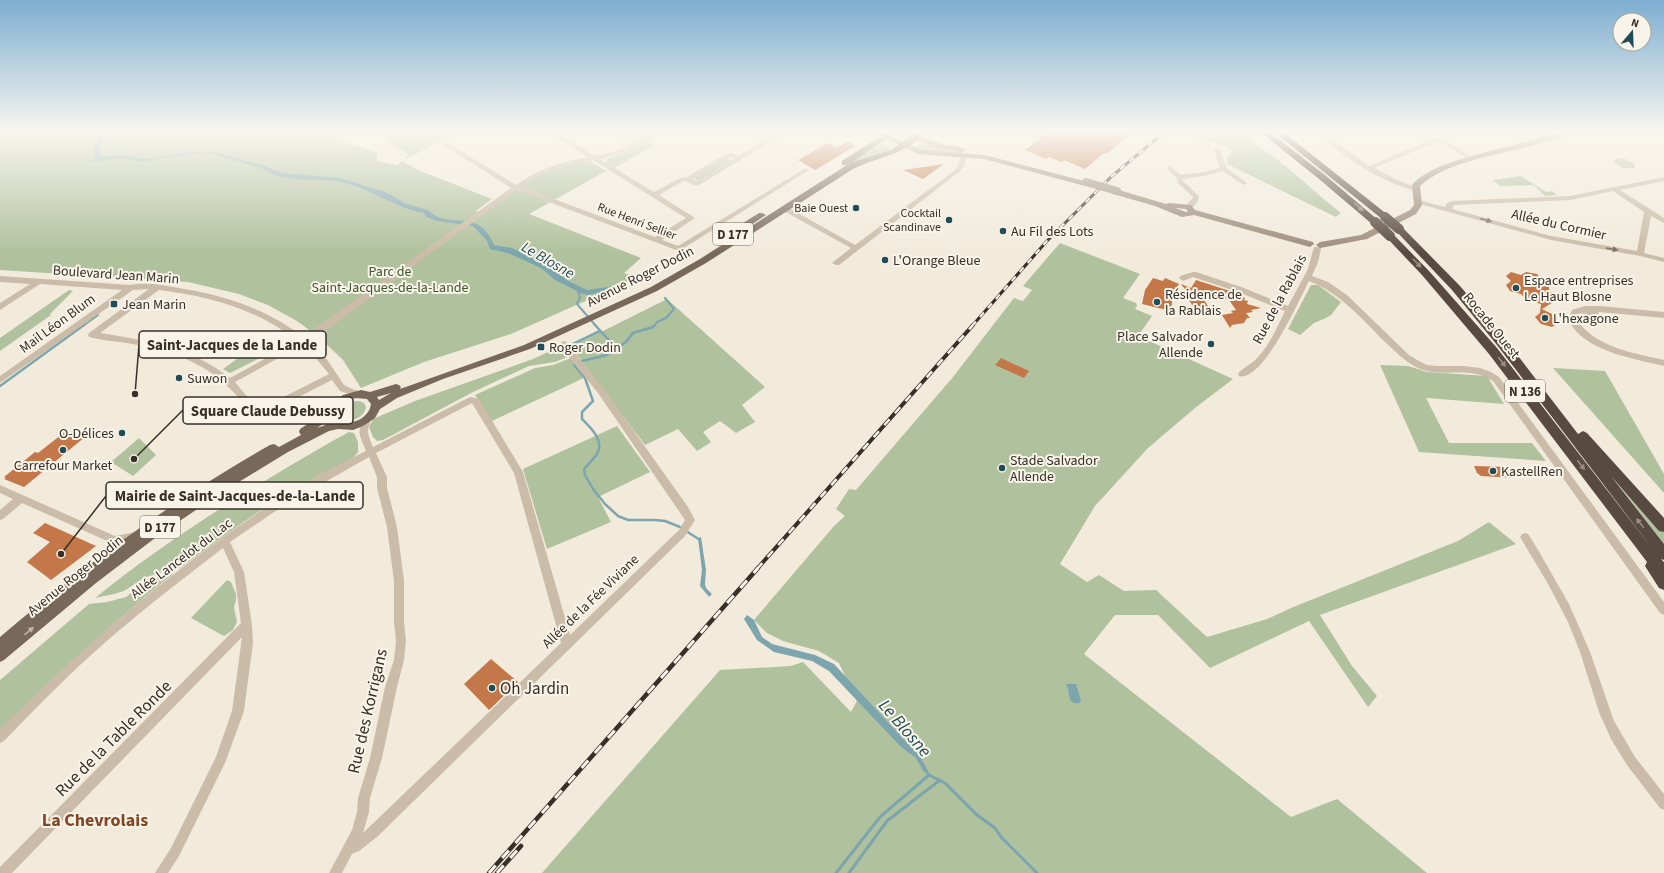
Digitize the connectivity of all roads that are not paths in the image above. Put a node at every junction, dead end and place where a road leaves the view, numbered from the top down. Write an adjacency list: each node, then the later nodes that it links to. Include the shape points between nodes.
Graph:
1 (490, 172): 20 (street, Rue Henri Sellier)
2 (543, 172): 20 (street)
3 (617, 172): 23 (street)
4 (700, 172): 23 (street)
5 (803, 172): 31 (street, Rue Henri Sellier, via 679,249)
6 (832, 172): 43 (main road, Avenue Roger Dodin / D 177, via 691,262)
7 (844, 172): 25 (main road, Avenue Roger Dodin / D 177)
8 (956, 172): 33 (street)
9 (1041, 172): 26 (street, bridge)
10 (1174, 172): 17 (street)
11 (1213, 172): 17 (street)
12 (1228, 172): 19 (street)
13 (1315, 172): 30 (highway, Rocade Ouest / N 136, one-way to 30, bridge, via 1375,222)
14 (1330, 172): 30 (highway, Rocade Ouest / N 136, bridge, via 1385,217)
15 (1376, 172): 21 (street)
16 (1438, 172): 21 (street, via 1424,177 1418,182)
17 (1180, 177): 26 (street, via 1180,182 1196,196 1196,200)
18 (1664, 179): 22 (street)
19 (1244, 183)
20 (515, 187): 31 (street, Rue Henri Sellier); 48 (street)
21 (1416, 189): 24 (street)
22 (1614, 189): 27 (street, via 1557,199 1452,203); 28 (street)
23 (654, 195): 31 (street, via 692,218)
24 (1418, 202): 27 (street, Allée du Cormier); 32 (street, via 1414,212 1368,235)
25 (784, 209): 33 (street); 43 (main road, Avenue Roger Dodin / D 177, via 682,274)
26 (1185, 209): 32 (street)
27 (1448, 210): 34 (street, Allée du Cormier, one-way to 34, via 1551,238)
28 (1648, 211): 29 (street); 34 (street)
29 (1664, 221)
30 (1394, 232): 56 (highway, Rocade Ouest / N 136, via 1461,294); 74 (highway, Rocade Ouest / N 136, one-way to 74, via 1485,340)
31 (656, 240)
32 (1316, 246): 37 (street, Rue de la Rablais, via 1317,255)
33 (856, 248): 36 (street)
34 (1640, 254): 35 (street, Allée du Cormier)
35 (1664, 260)
36 (836, 263)
37 (1307, 277): 45 (street, Rue de la Rablais); 77 (street, via 1325,284 1344,297 1406,357 1418,364 1429,368 1479,369 1496,379)
38 (1183, 278): 45 (street, via 1193,274)
39 (0, 279): 40 (street, Boulevard Jean Marin)
40 (38, 282): 42 (street, Boulevard Jean Marin); 44 (street)
41 (157, 287): 42 (street, Boulevard Jean Marin); 48 (street, Boulevard Jean Marin, via 192,292 238,305 277,323); 54 (street, via 92,335 161,347 200,362)
42 (130, 288): 53 (street, Mail Léon Blum)
43 (619, 302): 47 (main road, Avenue Roger Dodin)
44 (0, 307)
45 (1290, 310): 51 (street, Rue de la Rablais, via 1266,352 1251,369)
46 (1664, 316): 50 (street, via 1617,312 1587,314 1575,325 1611,350)
47 (564, 327): 58 (main road, Avenue Roger Dodin); 60 (main road, Avenue Roger Dodin, via 514,352 416,386 388,398)
48 (304, 342): 52 (street, Boulevard Jean Marin); 54 (street)
49 (563, 344): 80 (street, Allée de la Fée Viviane, via 601,392 690,520 685,529)
50 (1664, 363)
51 (1242, 374)
52 (334, 375): 54 (street, via 257,415); 55 (street, Boulevard Jean Marin)
53 (0, 380)
54 (229, 382)
55 (341, 387): 57 (street); 59 (street)
56 (1537, 388): 69 (highway, via 1548,394); 73 (highway, Rocade Ouest / N 136, one-way to 56)
57 (358, 394): 58 (main road); 59 (main road)
58 (370, 396): 60 (main road)
59 (338, 402): 61 (main road)
60 (376, 407): 62 (main road)
61 (330, 414): 63 (main road, via 332,422); 70 (main road, Avenue Roger Dodin / D 177, via 311,428 218,480)
62 (367, 420): 63 (main road); 64 (street, via 363,429)
63 (343, 426): 64 (street, via 359,431); 81 (main road, Avenue Roger Dodin / D 177, one-way to 63, via 77,591 180,513 320,430)
64 (364, 436): 65 (street, Rue des Korrigans)
65 (370, 452): 72 (street, Allée Lancelot du Lac, via 280,503); 80 (street, Allée Lancelot du Lac, via 468,401 476,401 518,472); 84 (street, Rue des Korrigans, via 382,477 382,488 392,527 399,581 401,641 399,660 364,798 363,812 357,832)
66 (0, 489): 67 (street)
67 (21, 498): 68 (street); 70 (street, via 114,540)
68 (0, 516)
69 (1664, 527)
70 (135, 536): 79 (main road, Avenue Roger Dodin / D 177, via 63,591)
71 (1525, 537): 83 (street, via 1550,575 1564,605 1621,746 1638,773)
72 (224, 541): 78 (street, via 239,572); 82 (street, Allée Lancelot du Lac, via 106,636)
73 (1664, 554)
74 (1649, 555): 75 (highway, Rocade Ouest / N 136); 76 (highway, via 1650,564)
75 (1664, 572)
76 (1664, 584)
77 (1664, 610)
78 (247, 626): 85 (street, Rue de la Table Ronde); 86 (street, via 248,643 238,711 221,759 175,852)
79 (0, 644)
80 (567, 644): 84 (street, Allée de la Fée Viviane, via 373,833 355,847)
81 (0, 656)
82 (0, 736)
83 (1664, 804)
84 (348, 848): 87 (street, Rue des Korrigans)
85 (3, 873)
86 (161, 873)
87 (335, 873)

